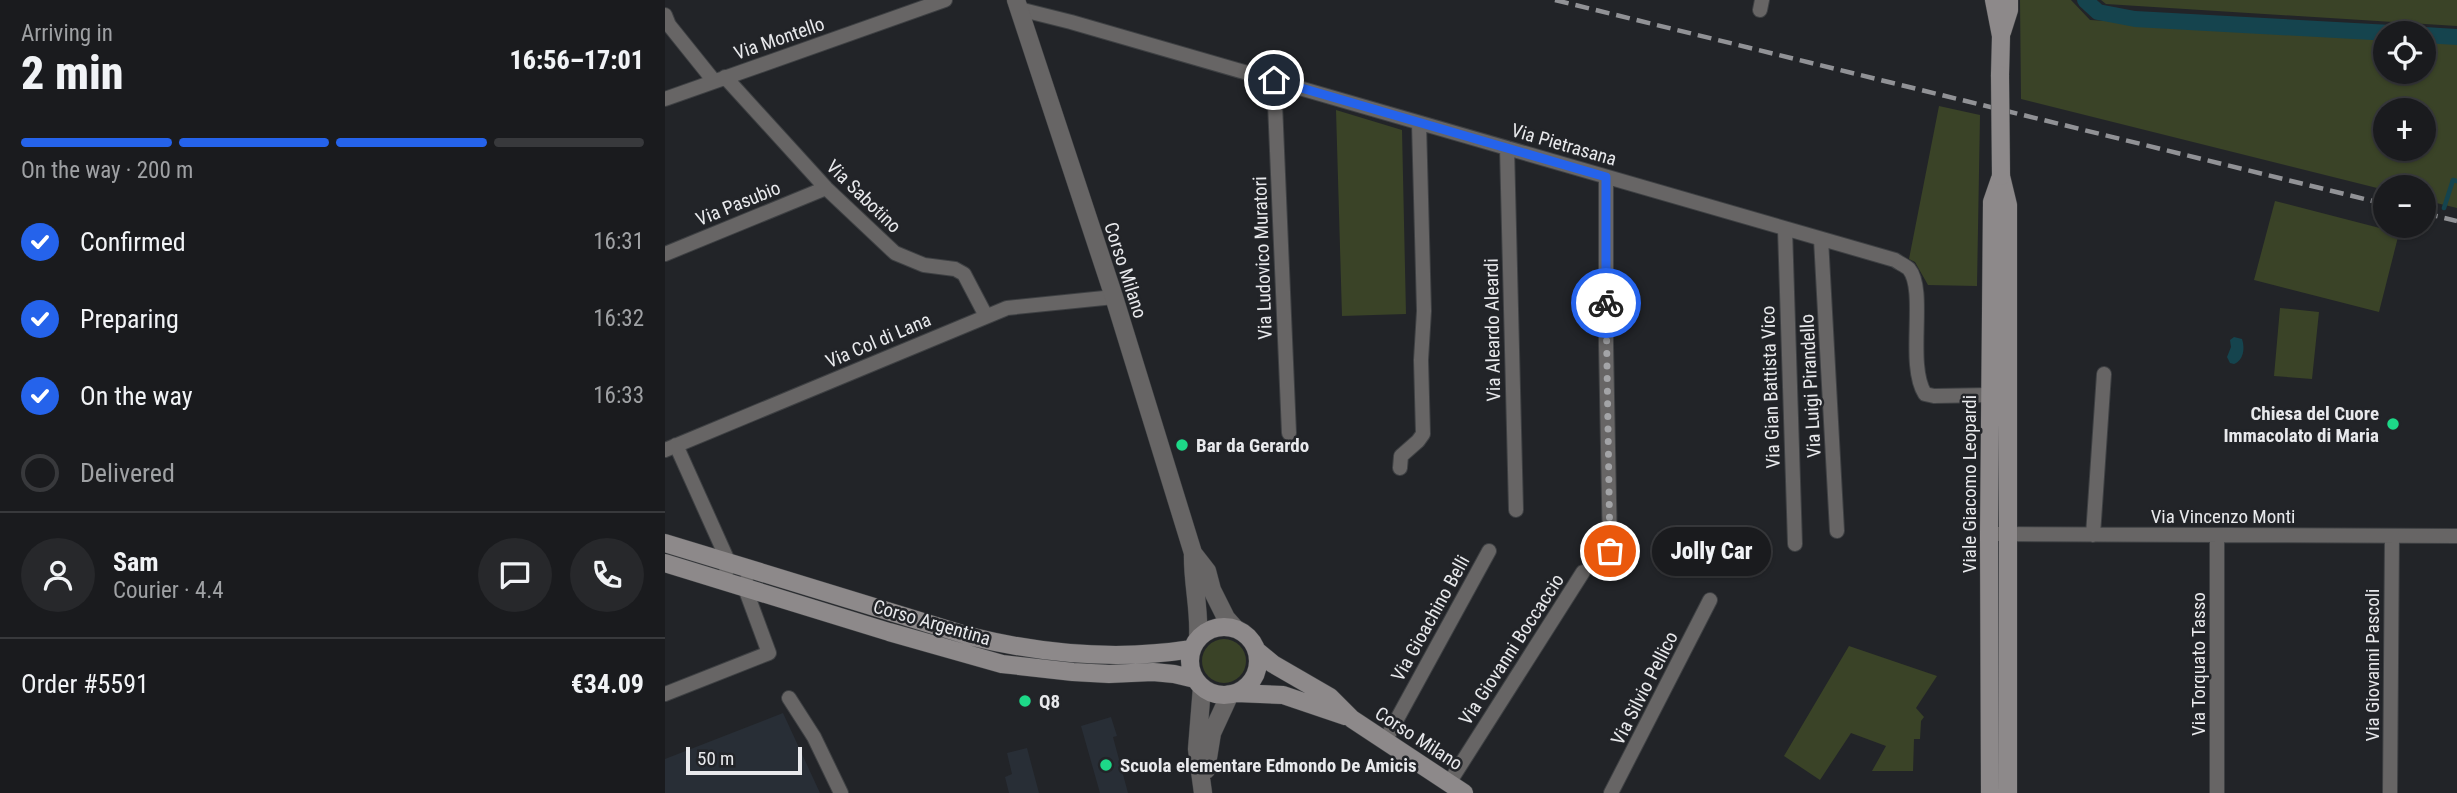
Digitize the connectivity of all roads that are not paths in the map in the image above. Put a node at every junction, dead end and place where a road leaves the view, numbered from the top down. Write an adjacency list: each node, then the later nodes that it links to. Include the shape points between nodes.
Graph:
1 (945, 0): 7 (street, Via Montello)
2 (1994, 0): 6 (main road, Viale Giacomo Leopardi)
3 (2009, 0): 6 (main road, Viale Giacomo Leopardi)
4 (1018, 5): 8 (street, Via Pietrasana); 18 (street, Corso Milano)
5 (665, 15): 7 (street, Via Sabotino)
6 (2001, 36): 12 (main road, Viale Giacomo Leopardi, bridge)
7 (720, 79): 9 (street, Via Montello); 14 (street, Via Sabotino)
8 (1274, 80): 10 (street, Via Pietrasana); 22 (street, Via Ludovico Muratori)
9 (665, 99)
10 (1419, 122): 11 (street, Via Pietrasana); 24 (street, via 1423,434 1401,456)
11 (1507, 148): 13 (street, Via Pietrasana); 25 (street, Via Aleardo Aleardi)
12 (2001, 176): 21 (main road, Viale Giacomo Leopardi, via 1993,202); 28 (main road, Viale Giacomo Leopardi, via 2008,205)
13 (1606, 177): 15 (street, Via Pietrasana); 36 (street)
14 (826, 188): 17 (street, Via Pasubio); 19 (street, Via Sabotino, via 895,253 964,274)
15 (1785, 229): 16 (street, Via Pietrasana); 34 (street, Via Gian Battista Vico)
16 (1821, 239): 21 (street, Via Pietrasana, via 1895,260 1909,269 1915,288 1917,377 1925,394); 26 (street, Via Luigi Pirandello)
17 (665, 254)
18 (1114, 297): 19 (street, Via Col di Lana, via 1007,308); 37 (street, Corso Milano)
19 (986, 316): 23 (street, Via Col di Lana)
20 (2104, 374): 29 (street)
21 (1990, 395): 27 (main road, Viale Giacomo Leopardi)
22 (1289, 433)
23 (670, 448): 39 (street)
24 (1400, 468)
25 (1516, 510)
26 (1837, 531)
27 (1989, 534): 28 (street, Via Vincenzo Monti); 58 (main road, Viale Giacomo Leopardi)
28 (2007, 534): 29 (street, Via Vincenzo Monti); 59 (main road, Viale Giacomo Leopardi)
29 (2093, 535): 30 (street, Via Vincenzo Monti)
30 (2217, 535): 31 (street, Via Vincenzo Monti); 60 (street, Via Torquato Tasso)
31 (2392, 536): 32 (street, Via Vincenzo Monti); 61 (street, Via Giovanni Pascoli)
32 (2457, 536)
33 (665, 543): 39 (main road, Corso Argentina)
34 (1795, 544)
35 (1489, 551): 53 (street, Via Gioachino Belli)
36 (1610, 551)
37 (1193, 553): 45 (street, Corso Milano); 46 (street, Corso Milano, via 1199,611)
38 (665, 563): 42 (main road, Corso Argentina)
39 (729, 563): 40 (main road, Corso Argentina); 42 (street)
40 (749, 569): 43 (street); 46 (main road, Corso Argentina, via 1005,645 1109,656)
41 (1583, 572): 54 (street, Via Giovanni Boccaccio)
42 (723, 581): 43 (main road, Corso Argentina)
43 (745, 588): 48 (main road, Corso Argentina, via 1002,664 1073,672 1174,674); 49 (street, via 769,653)
44 (1710, 600): 57 (street, Via Silvio Pellico)
45 (1235, 628): 46 (main road, Corso Argentina, via 1215,628); 47 (main road)
46 (1195, 644): 48 (main road, via 1190,664)
47 (1257, 650): 50 (main road, via 1255,676); 52 (main road, Corso Milano, via 1330,697)
48 (1199, 683): 50 (main road, Corso Argentina, via 1215,694); 55 (street, via 1197,748)
49 (665, 694)
50 (1233, 694): 52 (main road, Corso Milano, via 1283,695); 55 (street, via 1212,733)
51 (789, 698): 56 (street)
52 (1352, 719): 53 (main road, Corso Milano)
53 (1385, 741): 54 (main road, Corso Milano)
54 (1456, 788)
55 (1203, 790)
56 (841, 793)
57 (1611, 793)
58 (1990, 793)
59 (2008, 793)
60 (2217, 793)
61 (2390, 793)

